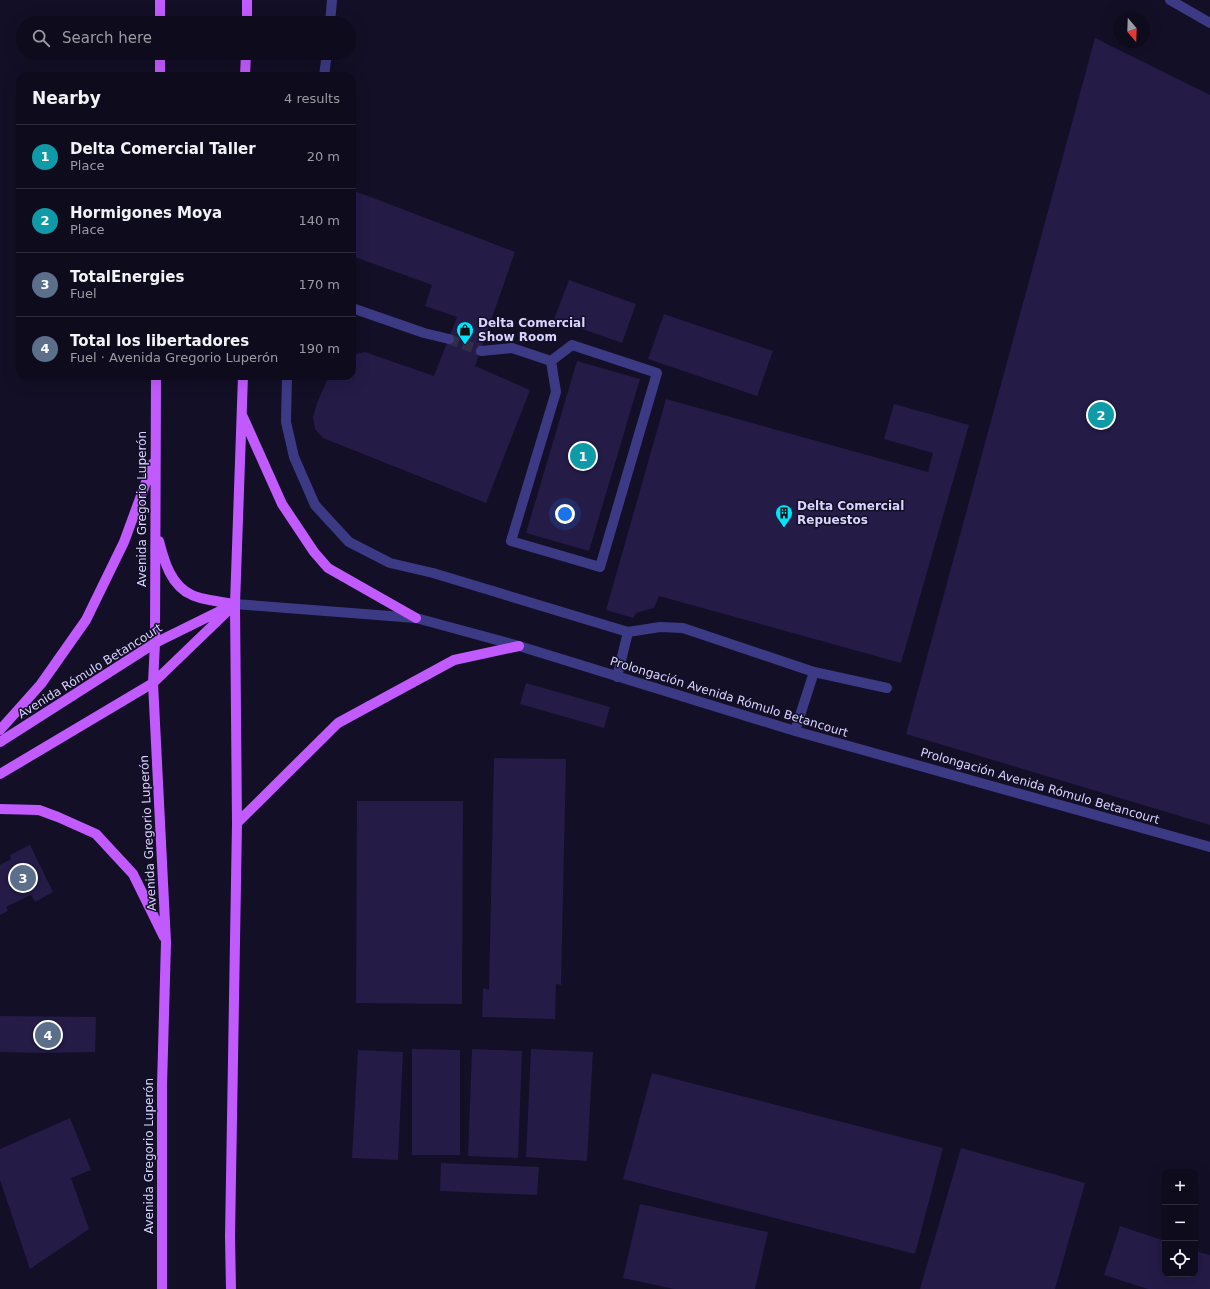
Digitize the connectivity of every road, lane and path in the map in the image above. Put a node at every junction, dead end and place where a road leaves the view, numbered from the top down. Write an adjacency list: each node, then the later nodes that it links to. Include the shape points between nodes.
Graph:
1 (160, 0): 5 (main road)
2 (247, 0): 6 (main road)
3 (332, 0): 7 (street)
4 (1170, 0): 8 (street)
5 (160, 16)
6 (246, 16)
7 (331, 16)
8 (1210, 23)
9 (160, 60): 12 (main road)
10 (246, 60): 13 (main road)
11 (326, 60): 14 (street)
12 (160, 72)
13 (245, 72)
14 (325, 72)
15 (356, 309): 16 (street)
16 (449, 339)
17 (481, 351): 18 (street, via 512,348)
18 (551, 361): 18 (street, via 556,392 511,541 600,567 657,373 572,345)
19 (156, 380): 23 (main road, Avenida Gregorio Luperón)
20 (243, 380): 22 (main road)
21 (287, 380): 27 (street, via 286,422 294,457 315,505 349,542 390,563 432,573)
22 (242, 415): 25 (main road); 26 (main road, via 282,504 314,552 328,568)
23 (155, 455): 24 (main road, Avenida Gregorio Luperón); 34 (main road, via 124,542 86,620 41,684)
24 (155, 526): 25 (main road, via 164,561 174,580 186,592 193,596); 28 (main road, Avenida Gregorio Luperón)
25 (235, 604): 26 (street, Prolongación Avenida Rómulo Betancourt); 28 (main road, Avenida Rómulo Betancourt); 32 (main road); 39 (main road)
26 (416, 618): 29 (street, Prolongación Avenida Rómulo Betancourt)
27 (628, 632): 30 (street, via 660,627 683,628); 31 (street)
28 (155, 643): 32 (main road, Avenida Gregorio Luperón); 36 (main road, Avenida Rómulo Betancourt)
29 (519, 646): 31 (street, Prolongación Avenida Rómulo Betancourt); 39 (main road, via 454,660 338,723)
30 (814, 672): 33 (street); 35 (street)
31 (617, 676): 35 (street, Prolongación Avenida Rómulo Betancourt)
32 (153, 683): 37 (main road); 41 (main road, Avenida Gregorio Luperón)
33 (887, 688)
34 (0, 730)
35 (795, 731): 40 (street, Prolongación Avenida Rómulo Betancourt)
36 (0, 742)
37 (0, 774)
38 (0, 809): 41 (main road, via 39,810 96,834 133,874)
39 (237, 823): 43 (main road)
40 (1210, 847)
41 (166, 942): 42 (main road, Avenida Gregorio Luperón, via 162,1086)
42 (162, 1289)
43 (231, 1289)

